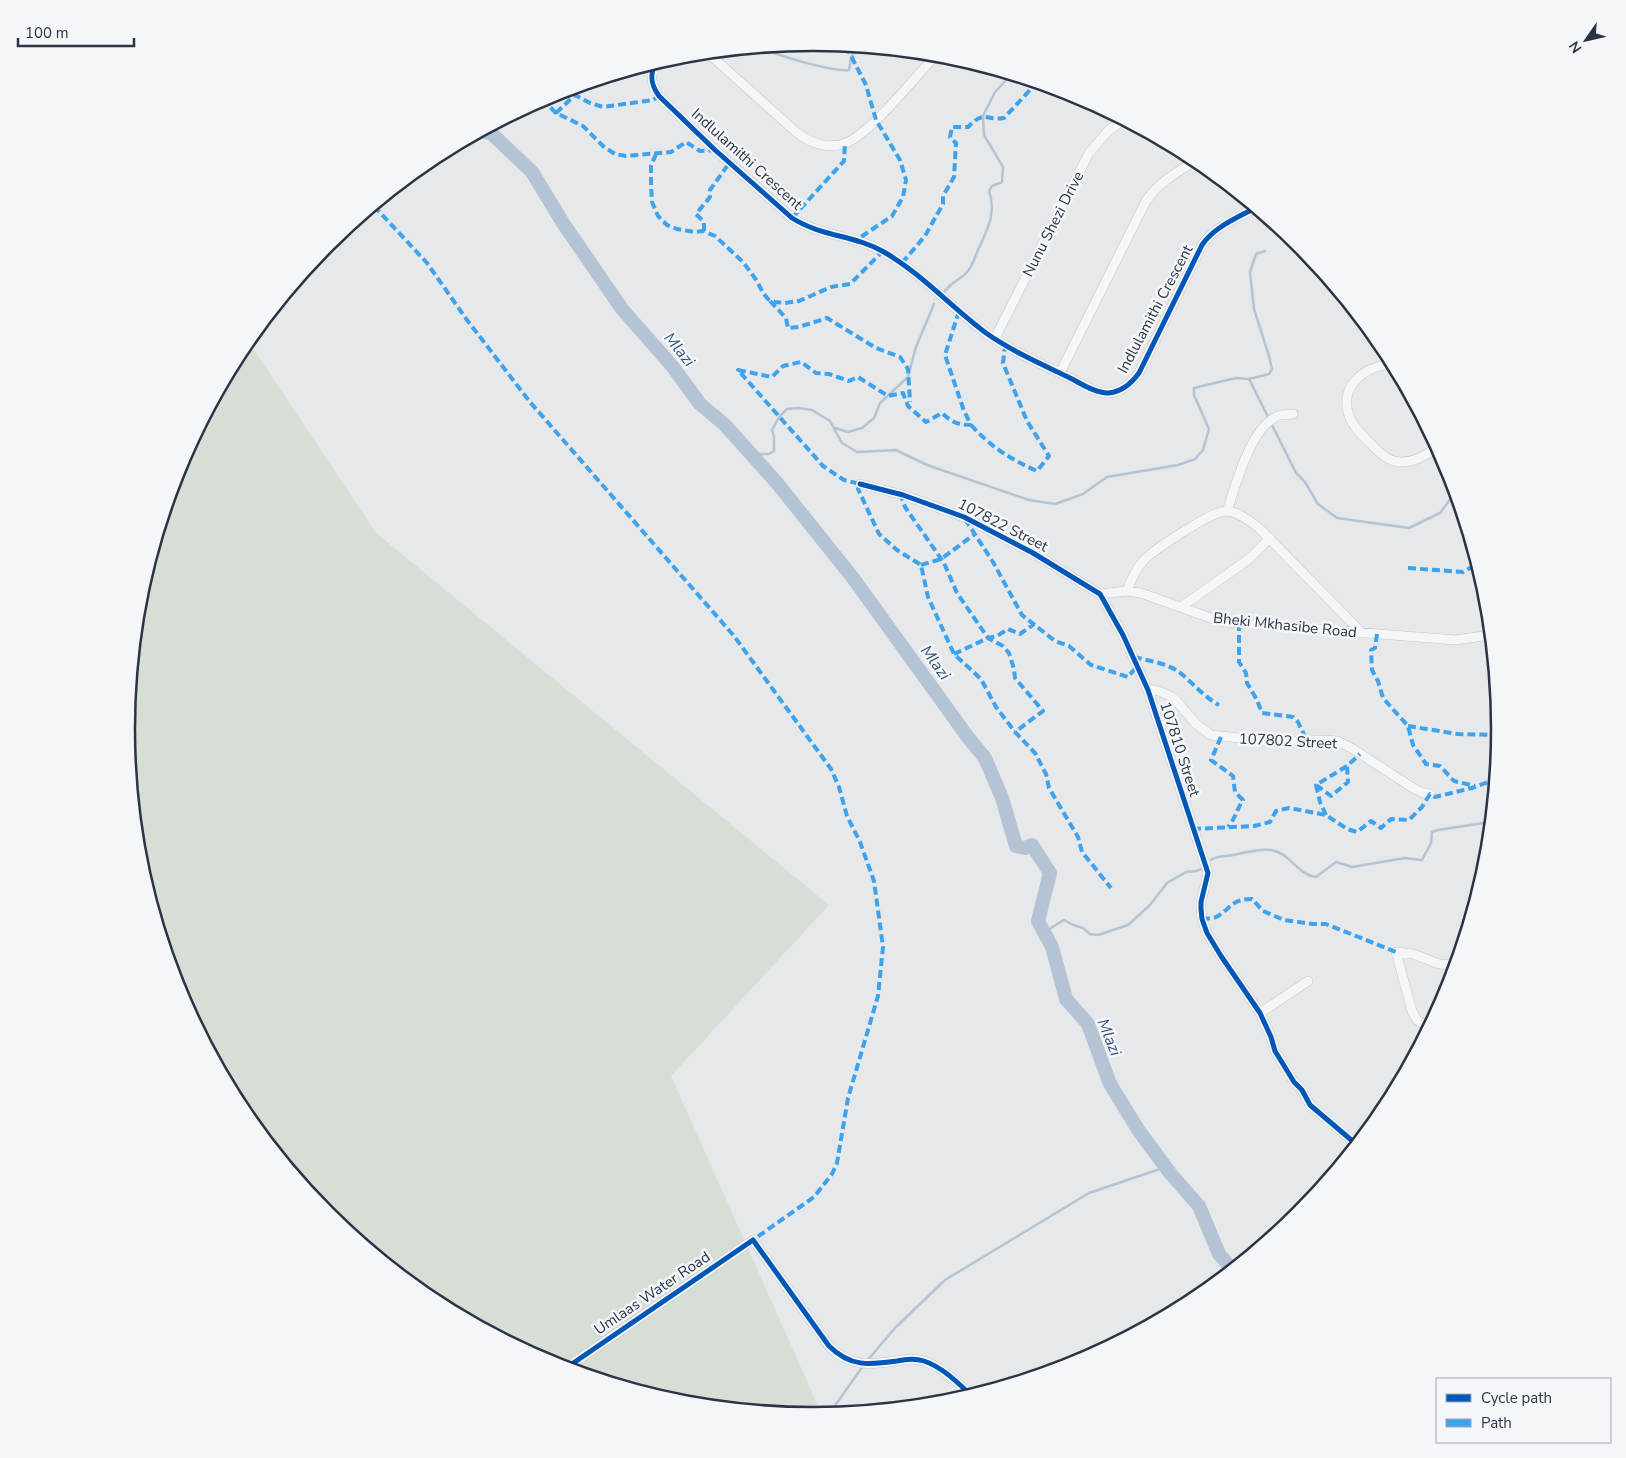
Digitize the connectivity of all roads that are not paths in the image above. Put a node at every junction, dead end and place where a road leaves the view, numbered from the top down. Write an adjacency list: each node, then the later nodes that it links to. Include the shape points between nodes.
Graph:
1 (714, 59): 2 (street, via 806,140 829,146 845,143 864,131)
2 (930, 62)
3 (653, 70): 7 (street, Indlulamithi Crescent, via 651,77 659,96 792,218 815,230 883,251)
4 (1118, 124): 7 (street, Nunu Shezi Drive, via 1089,153)
5 (1189, 165): 9 (street, via 1165,179 1146,201)
6 (1250, 211): 9 (street, Indlulamithi Crescent, via 1208,236 1133,381 1115,392 1106,393)
7 (995, 338): 9 (street, Indlulamithi Crescent)
8 (1385, 365): 11 (street, via 1365,371 1350,388 1347,401 1353,424 1382,454 1394,461 1416,460)
9 (1060, 373)
10 (1293, 414): 13 (street, via 1281,415 1258,434 1244,461)
11 (1431, 451)
12 (860, 484): 16 (street, 107822 Street, via 893,491 964,517 1033,553)
13 (1227, 511): 14 (street, via 1250,521); 15 (street, via 1211,516 1151,554 1136,570)
14 (1270, 538): 17 (street, via 1249,559); 18 (street)
15 (1127, 591): 16 (street, Bheki Mkhasibe Road); 17 (street, Bheki Mkhasibe Road)
16 (1100, 594): 20 (street, 107810 Street)
17 (1181, 607): 18 (street, Bheki Mkhasibe Road, via 1225,622)
18 (1362, 632): 19 (street, Bheki Mkhasibe Road, via 1456,640)
19 (1484, 636)
20 (1148, 690): 21 (street, 107802 Street, via 1174,698 1196,724 1211,735 1279,742 1338,741 1413,788); 24 (street, 107810 Street, via 1208,873 1201,902 1202,919 1221,956)
21 (1430, 794)
22 (1448, 965): 25 (street, via 1396,952 1412,1011)
23 (1308, 981): 24 (street)
24 (1260, 1013): 26 (street, via 1275,1051 1310,1105)
25 (1423, 1024)
26 (1352, 1141)
27 (574, 1363): 28 (street, Umlaas Water Road, via 753,1240 840,1357 869,1364 908,1359 923,1361 943,1371)
28 (965, 1389)

